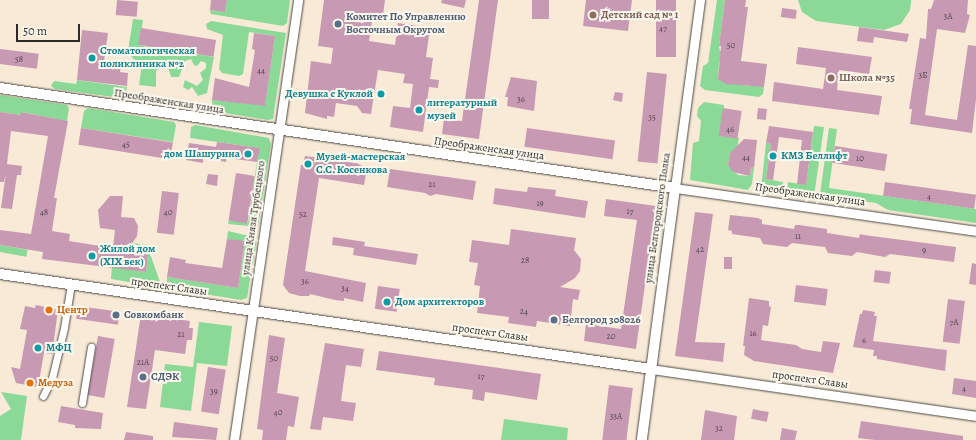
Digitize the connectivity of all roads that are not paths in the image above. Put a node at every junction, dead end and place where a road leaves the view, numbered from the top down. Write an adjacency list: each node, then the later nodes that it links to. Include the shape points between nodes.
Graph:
1 (298, 0): 4 (main road, улица Князя Трубецкого)
2 (700, 0): 5 (main road, улица Белгородского Полка)
3 (0, 88): 4 (main road, Преображенская улица)
4 (279, 131): 5 (main road, Преображенская улица); 9 (main road, улица Князя Трубецкого)
5 (675, 188): 6 (main road, Преображенская улица); 11 (main road, улица Белгородского Полка)
6 (976, 231)
7 (0, 274): 8 (main road, проспект Славы)
8 (71, 284): 9 (main road, проспект Славы); 12 (street, via 55,364)
9 (253, 311): 11 (main road, проспект Славы); 15 (main road, улица Князя Трубецкого)
10 (91, 347): 13 (street)
11 (651, 369): 14 (main road, проспект Славы); 16 (main road, улица Белгородского Полка)
12 (43, 396)
13 (82, 403)
14 (976, 416)
15 (234, 440)
16 (642, 440)

